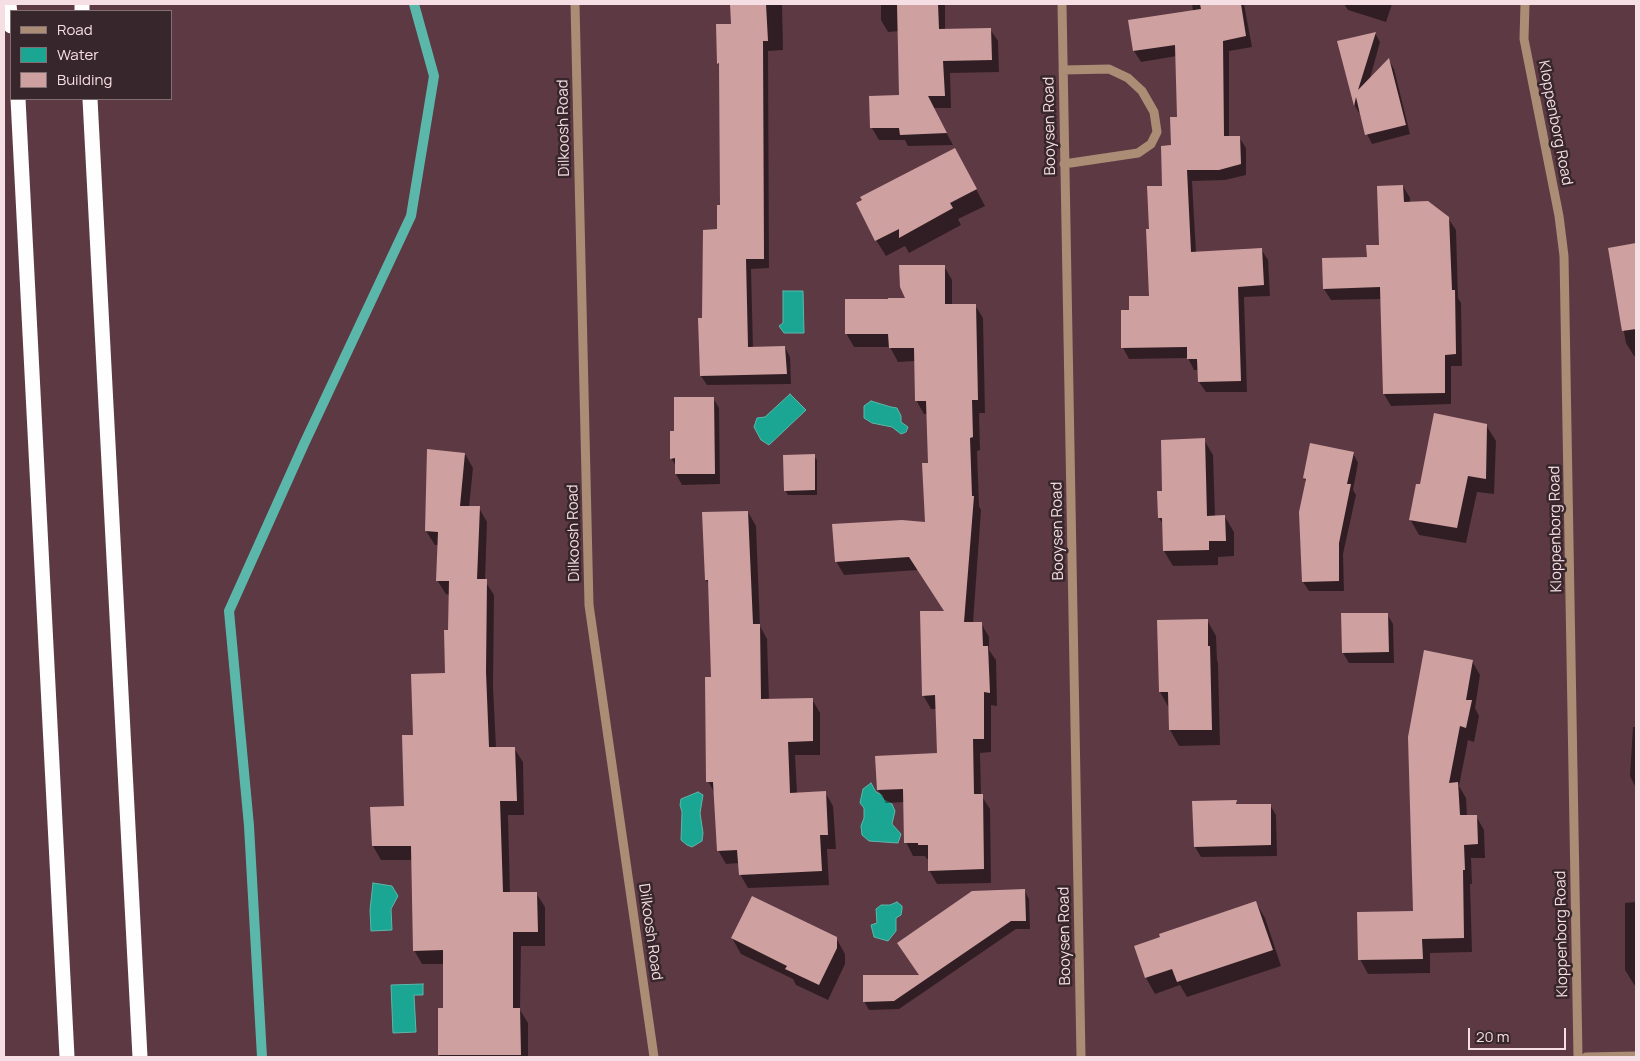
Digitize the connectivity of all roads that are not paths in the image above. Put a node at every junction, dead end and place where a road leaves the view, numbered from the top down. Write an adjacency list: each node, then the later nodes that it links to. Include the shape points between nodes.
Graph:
1 (575, 4): 11 (street, Dilkoosh Road, via 589,605)
2 (1062, 4): 4 (street, Booysen Road)
3 (1525, 4): 13 (street, Kloppenborg Road, via 1524,39 1564,256)
4 (1063, 70): 7 (street, Booysen Road); 7 (street, via 1109,69 1128,78 1142,91 1154,112 1156,132 1151,144 1138,153)
5 (18, 100): 9 (highway)
6 (90, 100): 10 (highway)
7 (1064, 164): 12 (street, Booysen Road)
8 (1636, 1056): 14 (street)
9 (67, 1057)
10 (140, 1057)
11 (654, 1057)
12 (1081, 1057)
13 (1578, 1057)
14 (1586, 1057)

